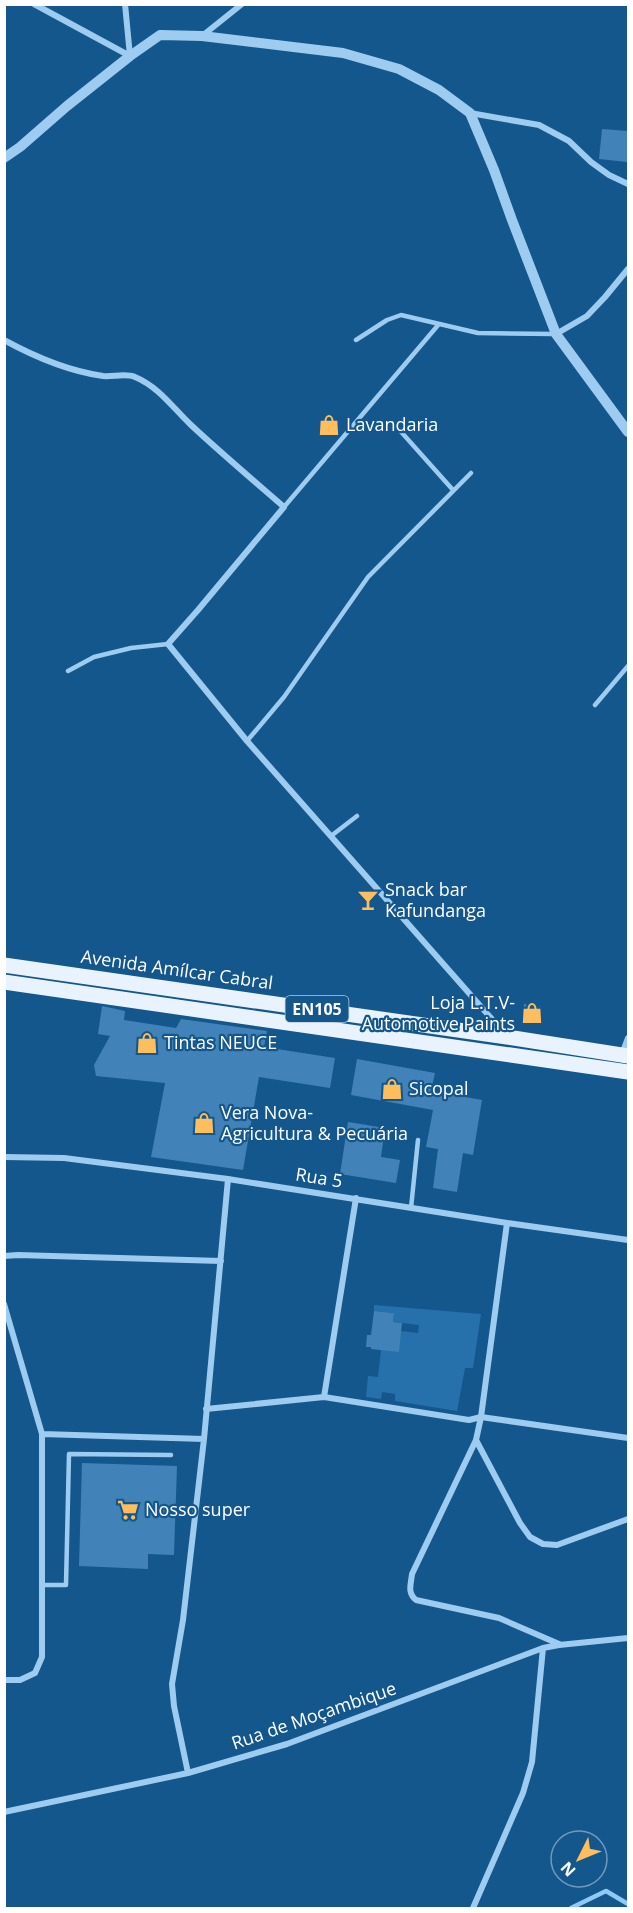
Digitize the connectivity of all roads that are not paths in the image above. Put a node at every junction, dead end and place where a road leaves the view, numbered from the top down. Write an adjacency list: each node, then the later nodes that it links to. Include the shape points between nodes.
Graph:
1 (34, 4): 5 (street)
2 (124, 4): 5 (street)
3 (242, 4): 4 (street)
4 (202, 36): 5 (street, via 160,35); 6 (street, via 354,56 399,69 439,90)
5 (130, 56): 7 (street)
6 (470, 113): 8 (street, via 539,125 569,141 591,162); 11 (street)
7 (4, 158)
8 (628, 184)
9 (628, 268): 11 (street, via 587,316)
10 (439, 324): 11 (lane, via 478,333); 13 (lane, via 401,315); 18 (lane)
11 (556, 334): 15 (street)
12 (4, 340): 18 (street, via 31,355 76,370 133,376 151,387)
13 (356, 340)
14 (395, 425): 17 (lane)
15 (628, 432)
16 (471, 473): 17 (lane)
17 (453, 490): 23 (lane, via 368,577 303,671)
18 (284, 507): 19 (street)
19 (168, 644): 21 (lane, via 94,657); 23 (street)
20 (628, 666): 22 (lane)
21 (68, 671)
22 (595, 705)
23 (247, 741): 25 (street)
24 (357, 816): 25 (lane)
25 (331, 836): 28 (street)
26 (4, 965): 28 (main road, Avenida Amílcar Cabral / EN105)
27 (4, 982): 31 (main road, Avenida Amílcar Cabral / EN105)
28 (507, 1037): 30 (main road, Avenida Amílcar Cabral / EN105)
29 (628, 1038): 30 (street)
30 (625, 1055)
31 (628, 1072)
32 (418, 1140): 36 (lane)
33 (4, 1157): 34 (street, Rua 5, via 64,1158)
34 (228, 1179): 35 (street, Rua 5); 40 (street)
35 (356, 1198): 36 (street, Rua 5); 42 (street)
36 (411, 1208): 37 (street, Rua 5)
37 (507, 1223): 38 (street, Rua 5); 44 (street)
38 (628, 1240)
39 (4, 1256): 40 (street)
40 (220, 1261): 43 (street)
41 (4, 1304): 45 (street)
42 (324, 1397): 43 (street); 44 (street, via 470,1420)
43 (206, 1408): 47 (street)
44 (482, 1417): 46 (street); 48 (street)
45 (42, 1434): 47 (street); 51 (street)
46 (628, 1438)
47 (204, 1439): 56 (street, via 172,1684)
48 (476, 1440): 50 (street, via 520,1523 530,1537 543,1544 557,1545); 53 (street, via 412,1574 411,1596 499,1618)
49 (171, 1455): 51 (lane, via 69,1454 66,1585)
50 (628, 1519)
51 (42, 1585): 55 (street, via 42,1657 35,1673 20,1680)
52 (628, 1638): 53 (street, Rua de Moçambique)
53 (559, 1645): 54 (street, Rua de Moçambique)
54 (543, 1648): 56 (street, Rua de Moçambique, via 287,1744); 58 (street, via 532,1762 523,1793)
55 (4, 1680)
56 (188, 1773): 57 (street, Rua de Moçambique)
57 (4, 1812)
58 (473, 1908)

